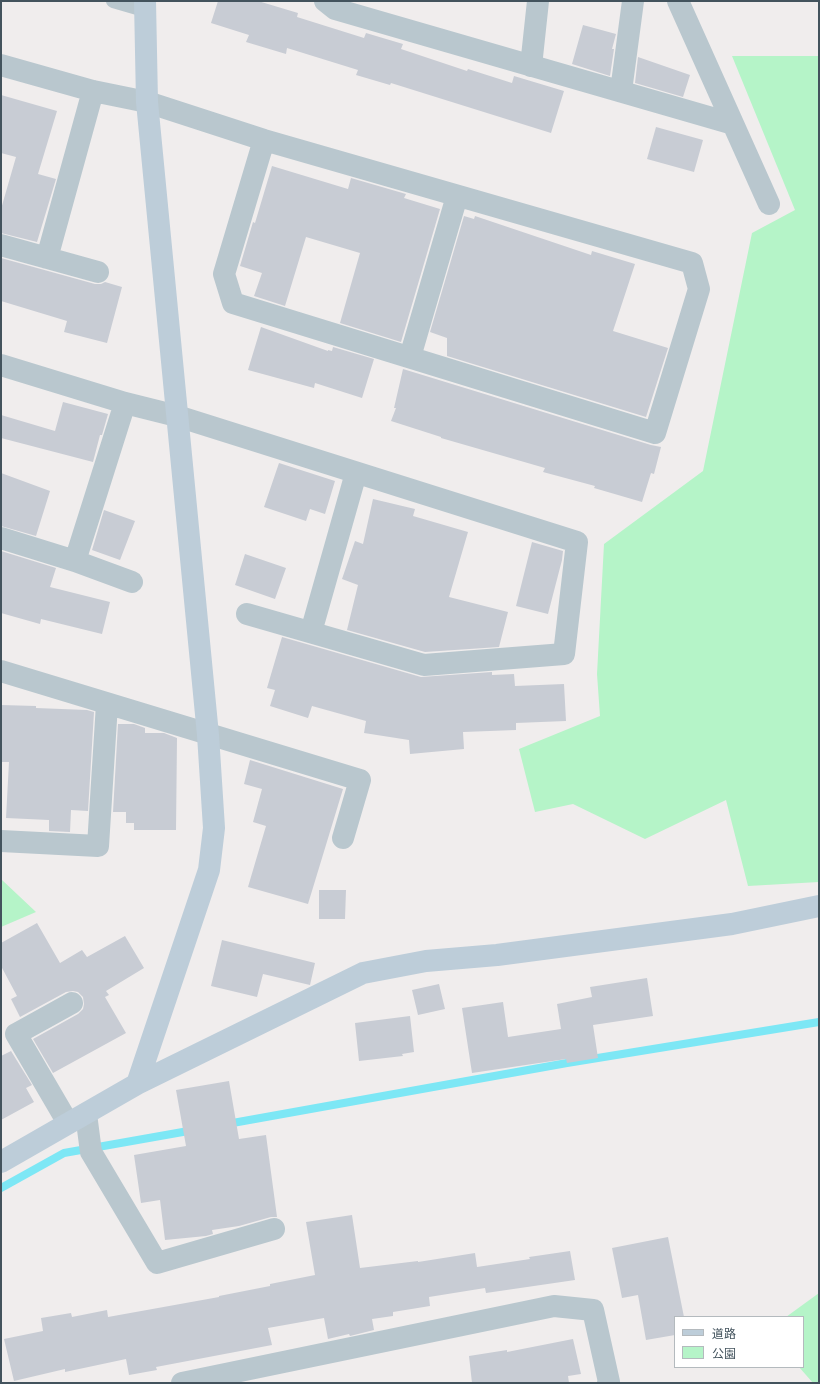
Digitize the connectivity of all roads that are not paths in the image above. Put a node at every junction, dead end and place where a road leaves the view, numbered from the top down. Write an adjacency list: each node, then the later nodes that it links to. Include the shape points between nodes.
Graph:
1 (113, 1): 6 (lane)
2 (325, 1): 8 (street, via 335,9)
3 (538, 1): 8 (street)
4 (633, 1): 10 (street)
5 (678, 1): 12 (street)
6 (144, 6): 11 (street)
7 (1, 65): 9 (street)
8 (531, 66): 10 (street)
9 (93, 90): 11 (street); 17 (street)
10 (621, 92): 12 (street)
11 (147, 102): 13 (street); 22 (street)
12 (734, 124): 15 (street)
13 (264, 140): 14 (street); 19 (street, via 224,274 233,303)
14 (457, 196): 19 (street); 19 (street, via 692,263 699,289 655,433)
15 (769, 204)
16 (1, 245): 17 (street)
17 (47, 258): 18 (street)
18 (98, 272)
19 (410, 357)
20 (1, 365): 21 (street)
21 (125, 403): 22 (street); 25 (street)
22 (177, 416): 23 (street); 31 (street)
23 (356, 473): 28 (street); 28 (street, via 577,542 564,654 424,666)
24 (1, 538): 25 (street)
25 (75, 561): 26 (street)
26 (132, 582)
27 (247, 614): 28 (street)
28 (311, 632)
29 (1, 671): 30 (street)
30 (107, 704): 31 (street); 33 (street, via 98,846)
31 (208, 735): 32 (street, via 360,780); 36 (street, via 214,828 209,870)
32 (343, 838)
33 (1, 841)
34 (819, 906): 36 (street, via 732,924 497,955 426,961 363,973)
35 (72, 1003): 37 (street, via 16,1034)
36 (137, 1084): 37 (street)
37 (77, 1119): 38 (street); 39 (street, via 90,1147 157,1263)
38 (1, 1162)
39 (274, 1229)
40 (182, 1383): 41 (street, via 554,1306 593,1310)
41 (608, 1383)

